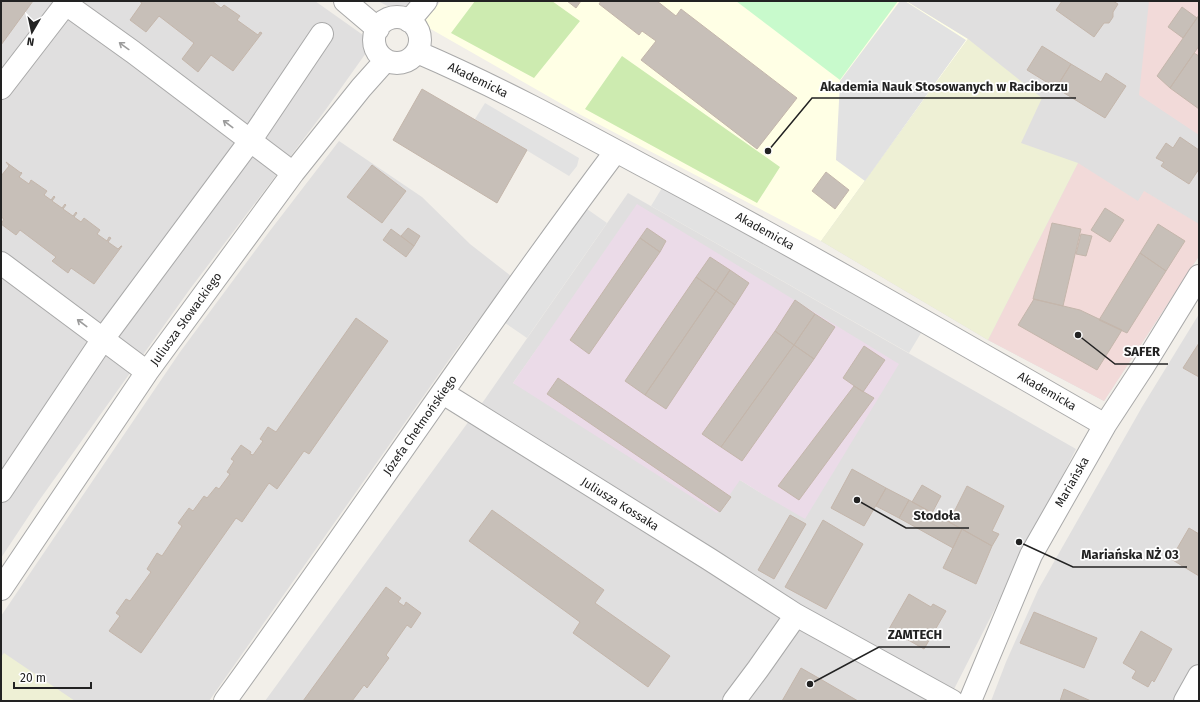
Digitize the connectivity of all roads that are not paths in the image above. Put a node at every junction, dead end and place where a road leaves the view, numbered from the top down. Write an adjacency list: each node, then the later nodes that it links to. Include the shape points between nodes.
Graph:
1 (345, 1): 5 (street)
2 (426, 1): 4 (street)
3 (67, 2): 9 (street); 10 (street, one-way to 3)
4 (409, 21): 5 (street, via 392,19); 7 (street, via 419,35)
5 (378, 29): 8 (street, via 375,46)
6 (322, 34): 10 (street)
7 (417, 52): 8 (street, via 405,62 395,63); 11 (street, Akademicka, via 454,67)
8 (386, 60): 12 (street, Juliusza Słowackiego)
9 (1, 88)
10 (250, 140): 12 (street); 15 (street)
11 (616, 150): 17 (street, Józefa Chełmońskiego, via 495,316); 18 (street, Akademicka)
12 (293, 173): 16 (street, Juliusza Słowackiego)
13 (1, 263): 15 (street, one-way to 13)
14 (1199, 276): 18 (street, Mariańska)
15 (103, 339): 16 (street); 19 (street)
16 (147, 372): 20 (street, Juliusza Słowackiego)
17 (443, 393): 21 (street, Juliusza Kossaka); 23 (street, Józefa Chełmońskiego)
18 (1105, 425): 26 (street, Mariańska, via 1031,555)
19 (1, 491)
20 (3, 580)
21 (796, 615): 24 (street); 25 (street, Juliusza Kossaka)
22 (1199, 676): 27 (street)
23 (225, 701)
24 (734, 701)
25 (952, 701)
26 (970, 701)
27 (1185, 701)

